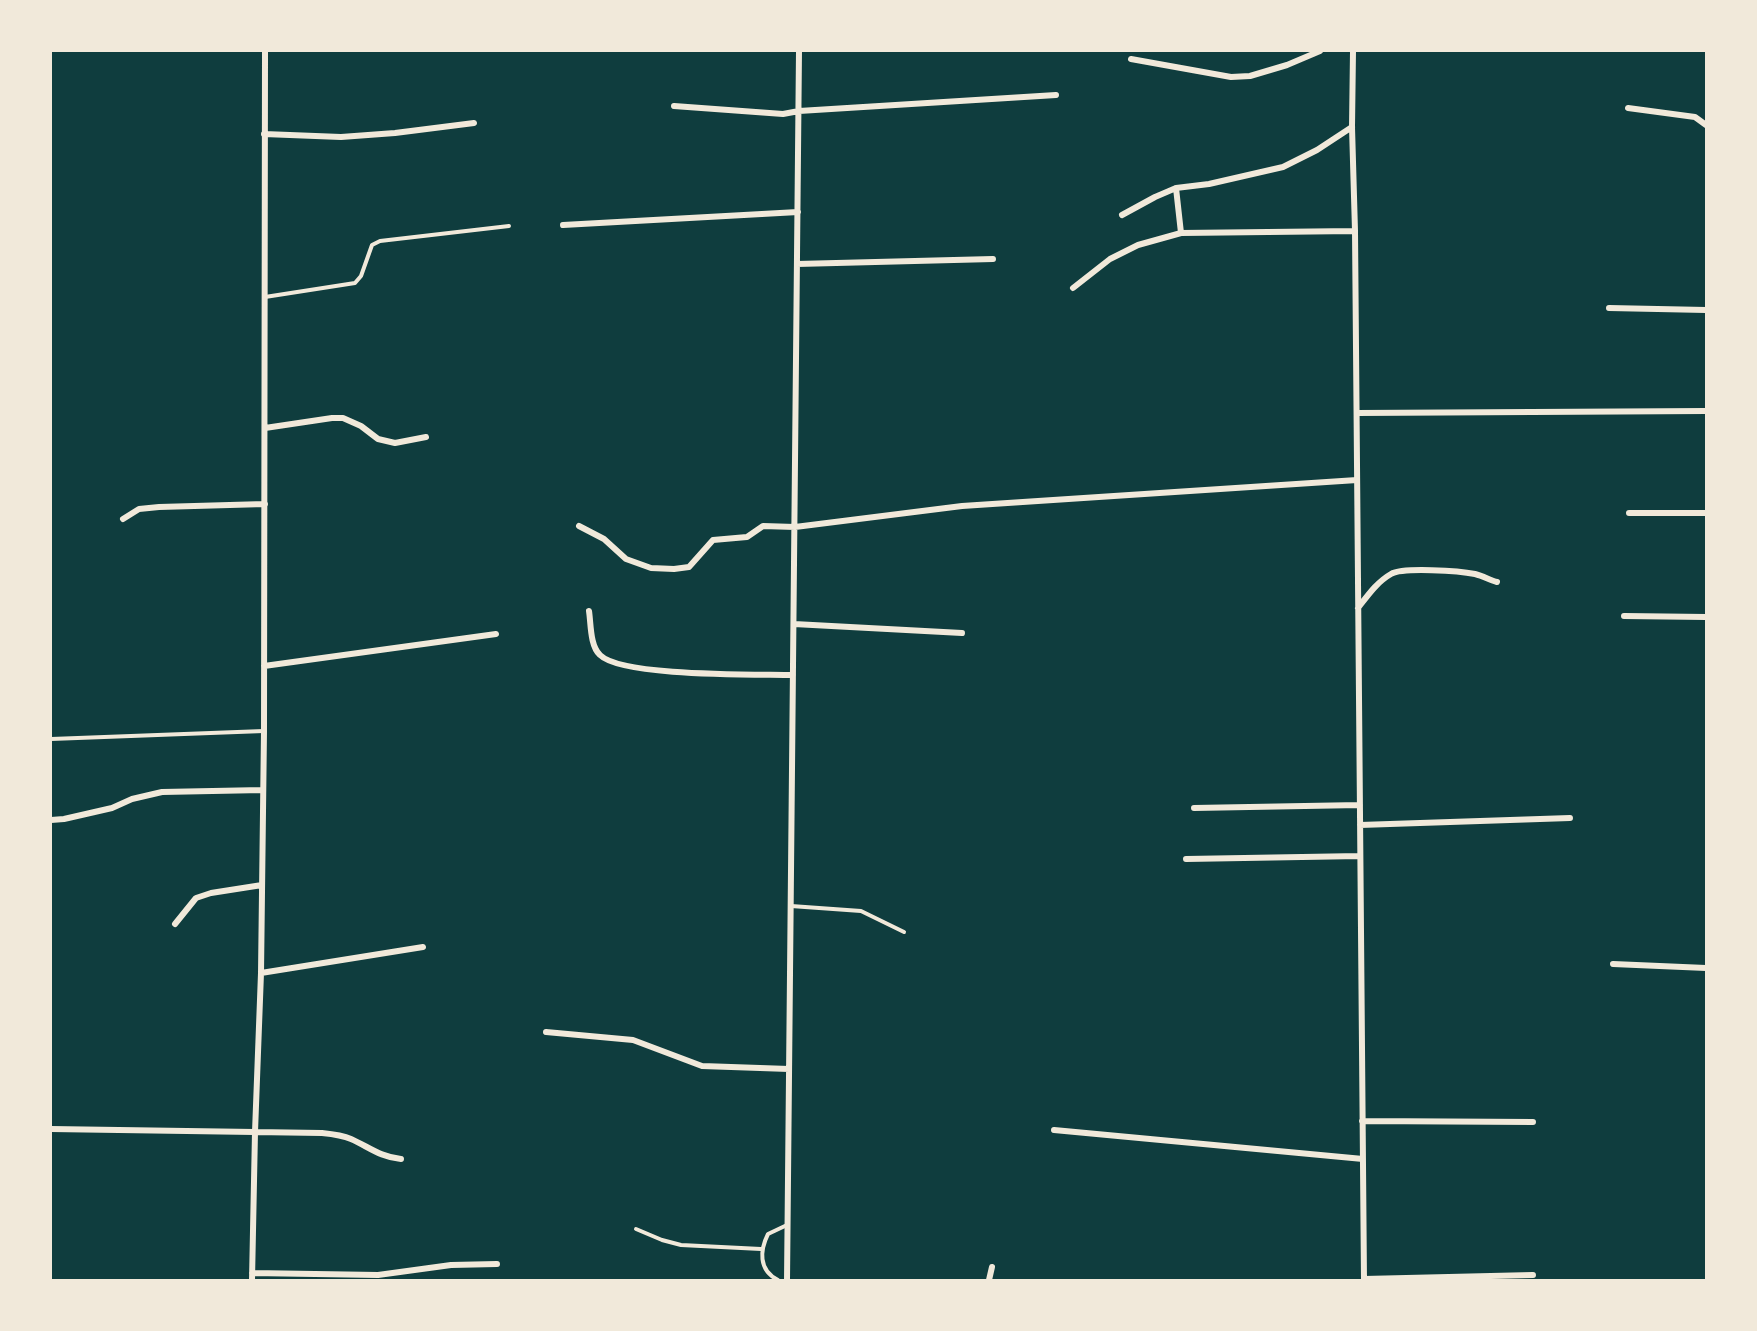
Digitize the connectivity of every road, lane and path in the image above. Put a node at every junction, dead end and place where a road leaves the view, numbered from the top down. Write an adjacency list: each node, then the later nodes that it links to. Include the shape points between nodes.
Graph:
1 (265, 51): 13 (street)
2 (799, 51): 9 (street)
3 (1320, 51): 5 (street, via 1277,68 1231,77)
4 (1353, 51): 12 (street)
5 (1131, 59)
6 (1056, 95): 9 (street)
7 (674, 106): 9 (street, via 783,114)
8 (1628, 108): 11 (street, via 1695,117)
9 (799, 111): 15 (street)
10 (474, 123): 13 (street, via 341,137)
11 (1706, 125)
12 (1352, 127): 14 (street, via 1283,167); 19 (street)
13 (264, 134): 24 (street)
14 (1176, 188): 16 (street); 20 (street)
15 (798, 212): 17 (street); 22 (street)
16 (1122, 215)
17 (563, 225)
18 (509, 226): 24 (lane, via 376,242 355,283)
19 (1355, 231): 20 (street); 28 (street)
20 (1181, 233): 23 (street, via 1138,245 1110,259)
21 (993, 259): 22 (street)
22 (797, 264): 37 (street)
23 (1073, 288)
24 (264, 297): 29 (street)
25 (1609, 308): 26 (street)
26 (1706, 310)
27 (1706, 411): 28 (street)
28 (1356, 413): 31 (street)
29 (266, 428): 30 (street, via 343,418 378,440 395,443); 32 (street)
30 (426, 437)
31 (1357, 480): 37 (street, via 962,506); 39 (street)
32 (265, 504): 35 (street, via 139,509); 46 (street)
33 (1629, 513): 34 (street)
34 (1706, 513)
35 (123, 519)
36 (579, 526): 37 (street, via 604,539 626,559 651,568 674,569 689,567 713,540 747,537 763,526)
37 (795, 526): 43 (street)
38 (1497, 582): 39 (street, via 1462,572 1392,573 1375,586)
39 (1358, 608): 51 (street)
40 (589, 611): 47 (street, via 595,649 602,658 630,668)
41 (1624, 616): 42 (street)
42 (1706, 617)
43 (794, 624): 44 (street); 47 (street)
44 (962, 633)
45 (496, 634): 46 (street)
46 (264, 666): 48 (street)
47 (793, 675): 59 (street)
48 (264, 730): 49 (lane); 50 (street)
49 (51, 739)
50 (263, 790): 54 (street, via 162,792 112,808); 58 (street)
51 (1360, 805): 52 (street); 55 (street)
52 (1194, 808)
53 (1570, 818): 55 (street)
54 (51, 820)
55 (1360, 825): 56 (street)
56 (1360, 856): 57 (street); 68 (street)
57 (1186, 859)
58 (262, 885): 60 (street, via 196,898); 65 (street)
59 (791, 906): 61 (lane, via 861,911); 67 (street)
60 (176, 924)
61 (904, 932)
62 (423, 947): 65 (street)
63 (1613, 964): 64 (street)
64 (1706, 968)
65 (261, 973): 72 (street)
66 (546, 1032): 67 (street, via 633,1040 702,1066)
67 (789, 1069): 75 (street)
68 (1362, 1121): 69 (street); 74 (street)
69 (1533, 1122)
70 (51, 1129): 72 (street)
71 (1054, 1130): 74 (street)
72 (255, 1132): 73 (street, via 337,1135 370,1151); 81 (street)
73 (401, 1159)
74 (1363, 1159): 85 (street)
75 (788, 1225): 77 (lane, via 768,1233); 83 (street)
76 (636, 1230): 77 (lane, via 681,1245)
77 (761, 1249): 82 (lane, via 771,1277)
78 (497, 1264): 81 (street, via 451,1265 378,1275)
79 (992, 1267): 84 (street)
80 (1533, 1275): 85 (street)
81 (252, 1276)
82 (778, 1280)
83 (787, 1280)
84 (989, 1280)
85 (1364, 1280)

